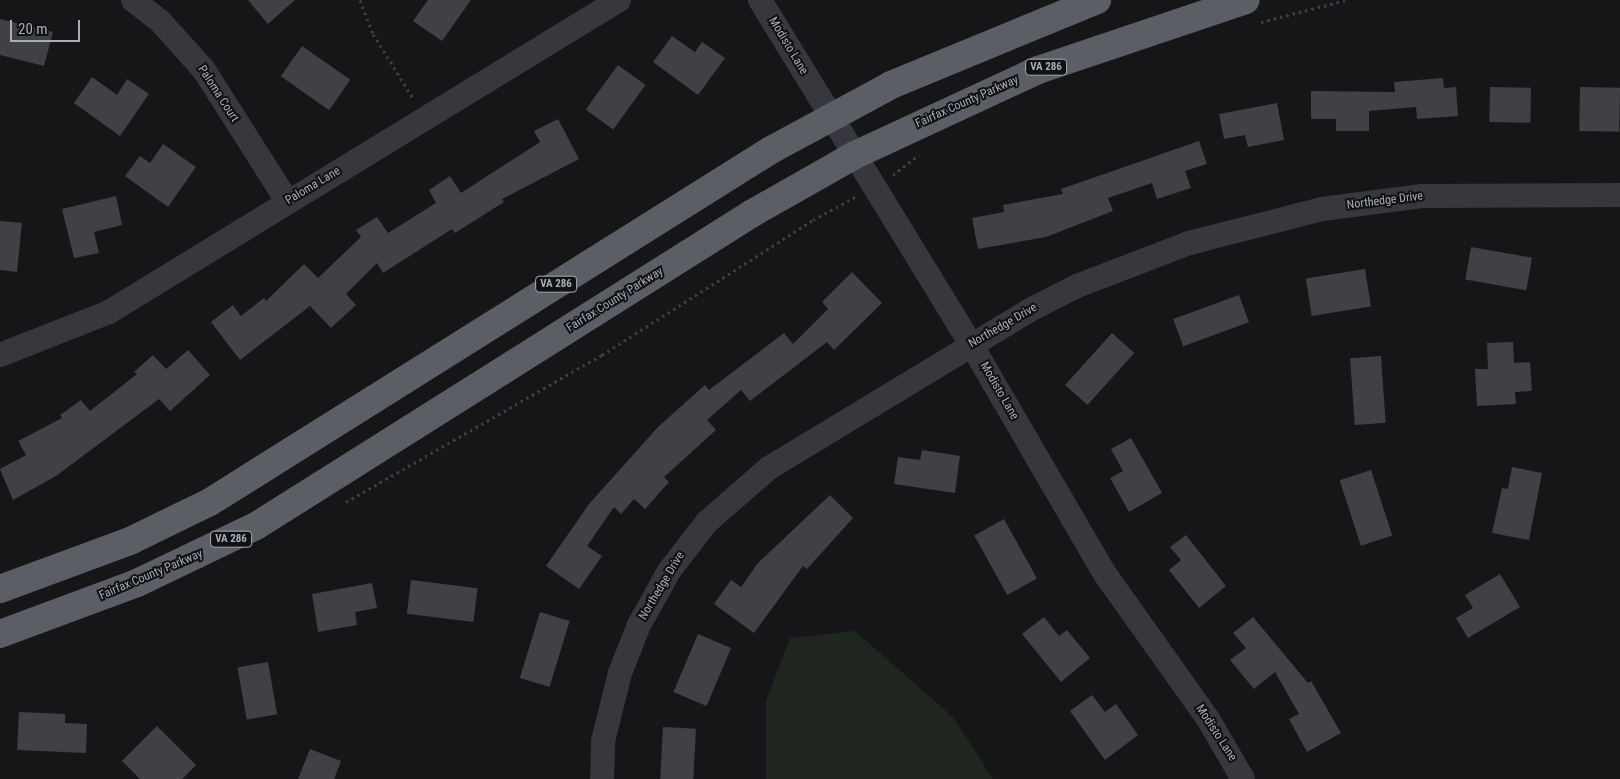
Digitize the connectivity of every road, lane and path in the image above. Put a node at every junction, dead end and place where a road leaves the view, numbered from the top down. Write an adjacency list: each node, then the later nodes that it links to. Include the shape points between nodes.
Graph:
1 (133, 0): 11 (street, Paloma Court, via 160,21 204,70)
2 (360, 0): 8 (path, via 373,34)
3 (619, 0): 8 (street, Paloma Lane)
4 (760, 0): 7 (street, Modisto Lane)
5 (1097, 0): 7 (highway, VA 286, via 945,61)
6 (1246, 0): 9 (highway, Fairfax County Parkway / VA 286, via 1038,70)
7 (832, 117): 9 (street, Modisto Lane); 14 (highway, VA 286, via 670,211 246,482 130,541)
8 (426, 118): 11 (street, Paloma Lane)
9 (855, 155): 12 (street, Modisto Lane); 15 (highway, Fairfax County Parkway / VA 286, via 751,214 256,526 137,583)
10 (1620, 194): 12 (street, Northedge Drive, via 1422,196 1322,209 1253,224 1180,246 1077,286)
11 (287, 201): 13 (street, Paloma Lane, via 196,262 109,312)
12 (971, 344): 16 (street, Northedge Drive, via 769,468 707,522 669,571 639,625 620,673 603,741); 17 (street, Modisto Lane, via 1105,574 1208,719)
13 (0, 355)
14 (0, 588)
15 (0, 634)
16 (602, 779)
17 (1243, 779)

